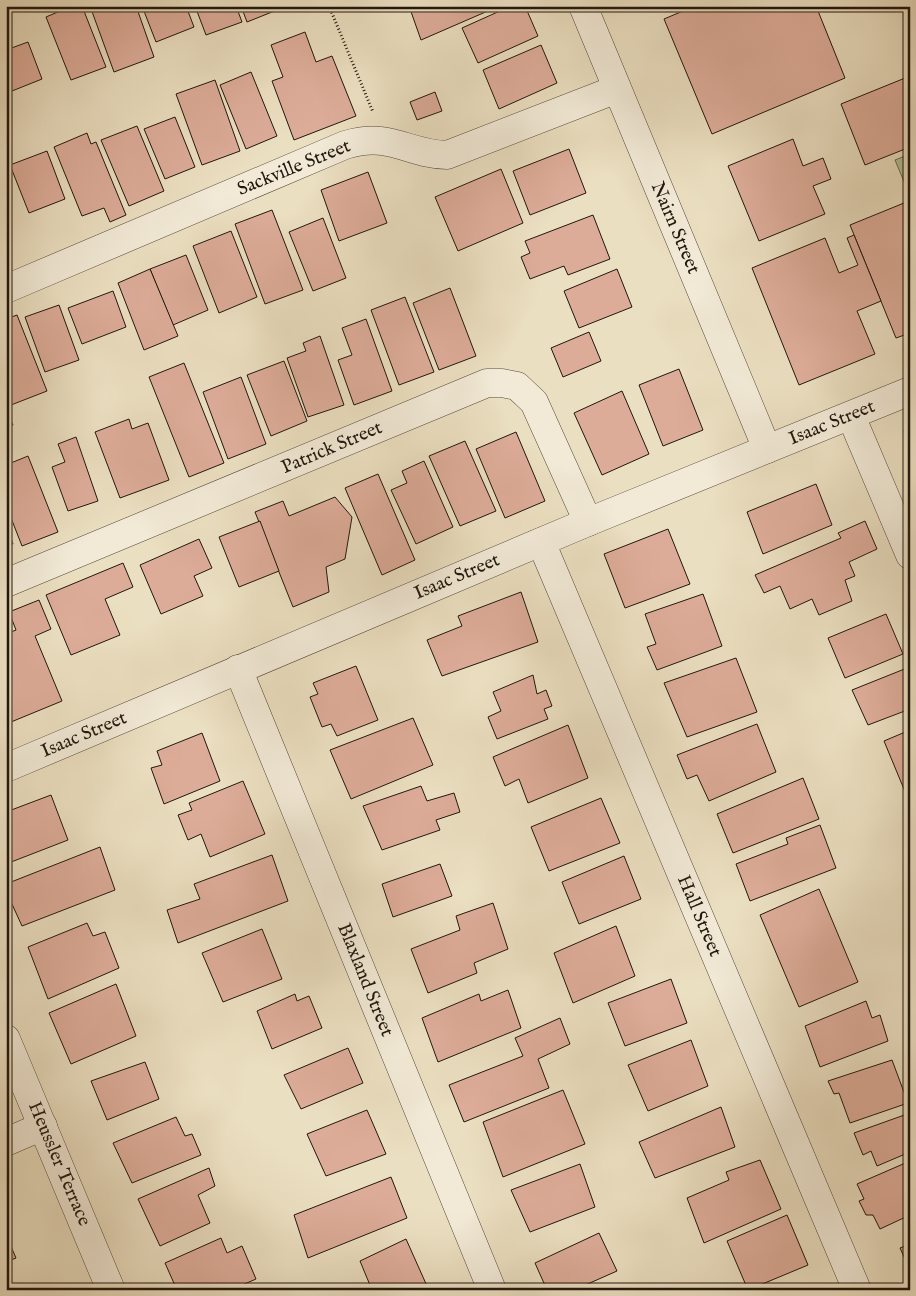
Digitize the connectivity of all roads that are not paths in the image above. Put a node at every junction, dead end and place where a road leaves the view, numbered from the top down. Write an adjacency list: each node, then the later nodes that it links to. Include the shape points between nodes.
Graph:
1 (583, 6): 2 (street, Nairn Street)
2 (617, 89): 3 (street, Sackville Street, via 452,154 436,155 383,140 345,145); 6 (street, Nairn Street)
3 (6, 289)
4 (910, 391): 5 (street, Isaac Street)
5 (851, 416): 6 (street, Isaac Street); 9 (street)
6 (767, 449): 7 (street, Isaac Street)
7 (588, 522): 8 (street, Isaac Street); 10 (street, Patrick Street, via 534,402 517,386 502,382 487,384)
8 (541, 542): 11 (street, Isaac Street); 18 (street, Hall Street)
9 (910, 555)
10 (6, 583)
11 (238, 669): 12 (street, Isaac Street); 17 (street, Blaxland Street)
12 (6, 768)
13 (6, 1039): 14 (street, Heussler Terrace)
14 (43, 1126): 15 (street); 16 (street, Heussler Terrace)
15 (6, 1142)
16 (111, 1290)
17 (492, 1290)
18 (857, 1290)

